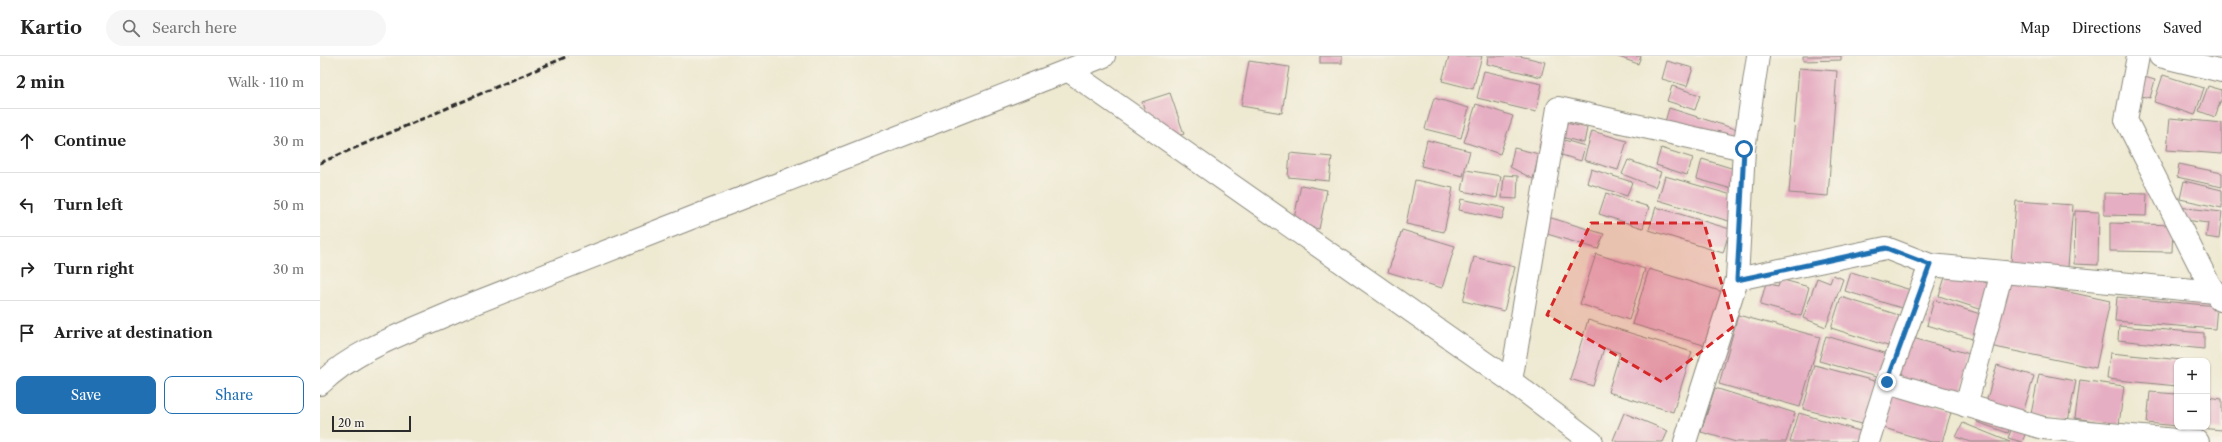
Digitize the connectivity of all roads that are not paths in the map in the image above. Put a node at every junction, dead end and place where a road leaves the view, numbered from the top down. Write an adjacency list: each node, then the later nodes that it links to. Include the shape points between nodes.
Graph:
1 (1104, 56): 5 (main road)
2 (1758, 56): 7 (main road)
3 (2138, 56): 11 (main road, via 2126,120)
4 (2160, 56): 6 (main road)
5 (1069, 71): 12 (main road); 14 (main road, via 462,308 360,354 331,373)
6 (2222, 71)
7 (1744, 149): 10 (main road); 12 (main road, via 1558,108)
8 (1930, 265): 9 (main road); 10 (main road, via 1886,248); 13 (main road)
9 (2002, 272): 11 (main road); 15 (main road)
10 (1737, 280): 17 (main road)
11 (2218, 297)
12 (1511, 381): 16 (main road)
13 (1887, 382): 15 (main road); 18 (main road)
14 (320, 384)
15 (1966, 406): 19 (main road, via 2043,428)
16 (1592, 442)
17 (1685, 442)
18 (1868, 442)
19 (2198, 442)

